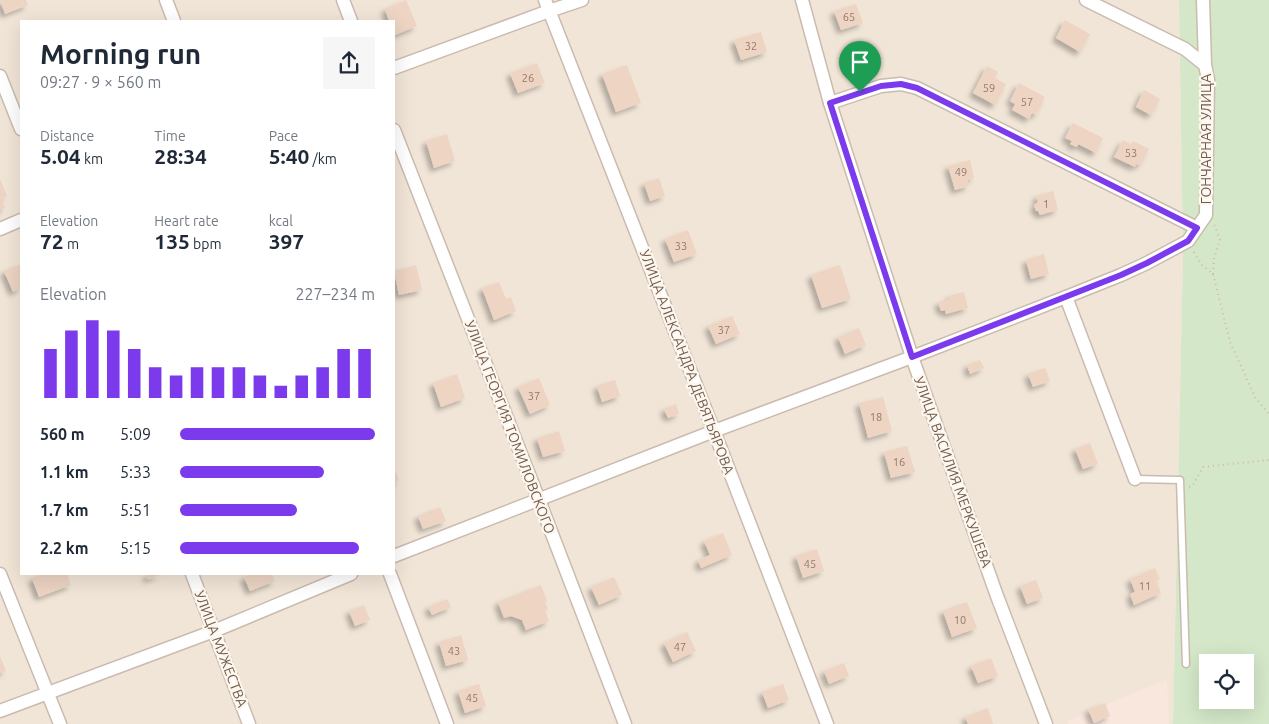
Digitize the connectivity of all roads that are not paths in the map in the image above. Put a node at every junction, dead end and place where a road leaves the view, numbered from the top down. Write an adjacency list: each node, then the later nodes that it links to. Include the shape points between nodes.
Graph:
1 (166, 0): 8 (street)
2 (343, 0): 9 (street)
3 (582, 0): 7 (street)
4 (802, 0): 13 (street, УЛИЦА ВАСИЛИЯ МЕРКУШЕВА)
5 (1086, 0): 10 (street, ГОНЧАРНАЯ УЛИЦА, via 1184,49)
6 (1204, 0): 10 (street)
7 (547, 5): 11 (street); 21 (street, УЛИЦА АЛЕКСАНДРА ДЕВЯТЬЯРОВА)
8 (174, 20)
9 (351, 20)
10 (1205, 65): 17 (street, ГОНЧАРНАЯ УЛИЦА, via 1208,79 1206,215)
11 (395, 68)
12 (0, 76): 14 (street)
13 (830, 103): 17 (street, via 881,86 901,84 917,88); 20 (street, УЛИЦА ВАСИЛИЯ МЕРКУШЕВА)
14 (20, 126)
15 (395, 133): 23 (street, УЛИЦА ГЕОРГИЯ ТОМИЛОВСКОГО)
16 (20, 220): 18 (street)
17 (1197, 228): 19 (street, ГОНЧАРНАЯ УЛИЦА, via 1188,241 1130,271)
18 (0, 229)
19 (1066, 297): 20 (street); 22 (street)
20 (912, 357): 21 (street); 38 (street, УЛИЦА ВАСИЛИЯ МЕРКУШЕВА)
21 (714, 431): 23 (street); 37 (street, УЛИЦА АЛЕКСАНДРА ДЕВЯТЬЯРОВА)
22 (1136, 479): 30 (lane, via 1180,480)
23 (539, 500): 24 (street); 36 (street, УЛИЦА ГЕОРГИЯ ТОМИЛОВСКОГО)
24 (395, 556)
25 (0, 574): 31 (street)
26 (192, 575): 29 (street, УЛИЦА МУЖЕСТВА)
27 (349, 575): 29 (street)
28 (390, 575): 35 (street)
29 (214, 631): 31 (street); 34 (street, УЛИЦА МУЖЕСТВА)
30 (1186, 664)
31 (48, 693): 32 (street); 33 (street)
32 (0, 711)
33 (60, 724)
34 (249, 724)
35 (448, 724)
36 (625, 724)
37 (827, 724)
38 (1046, 724)

